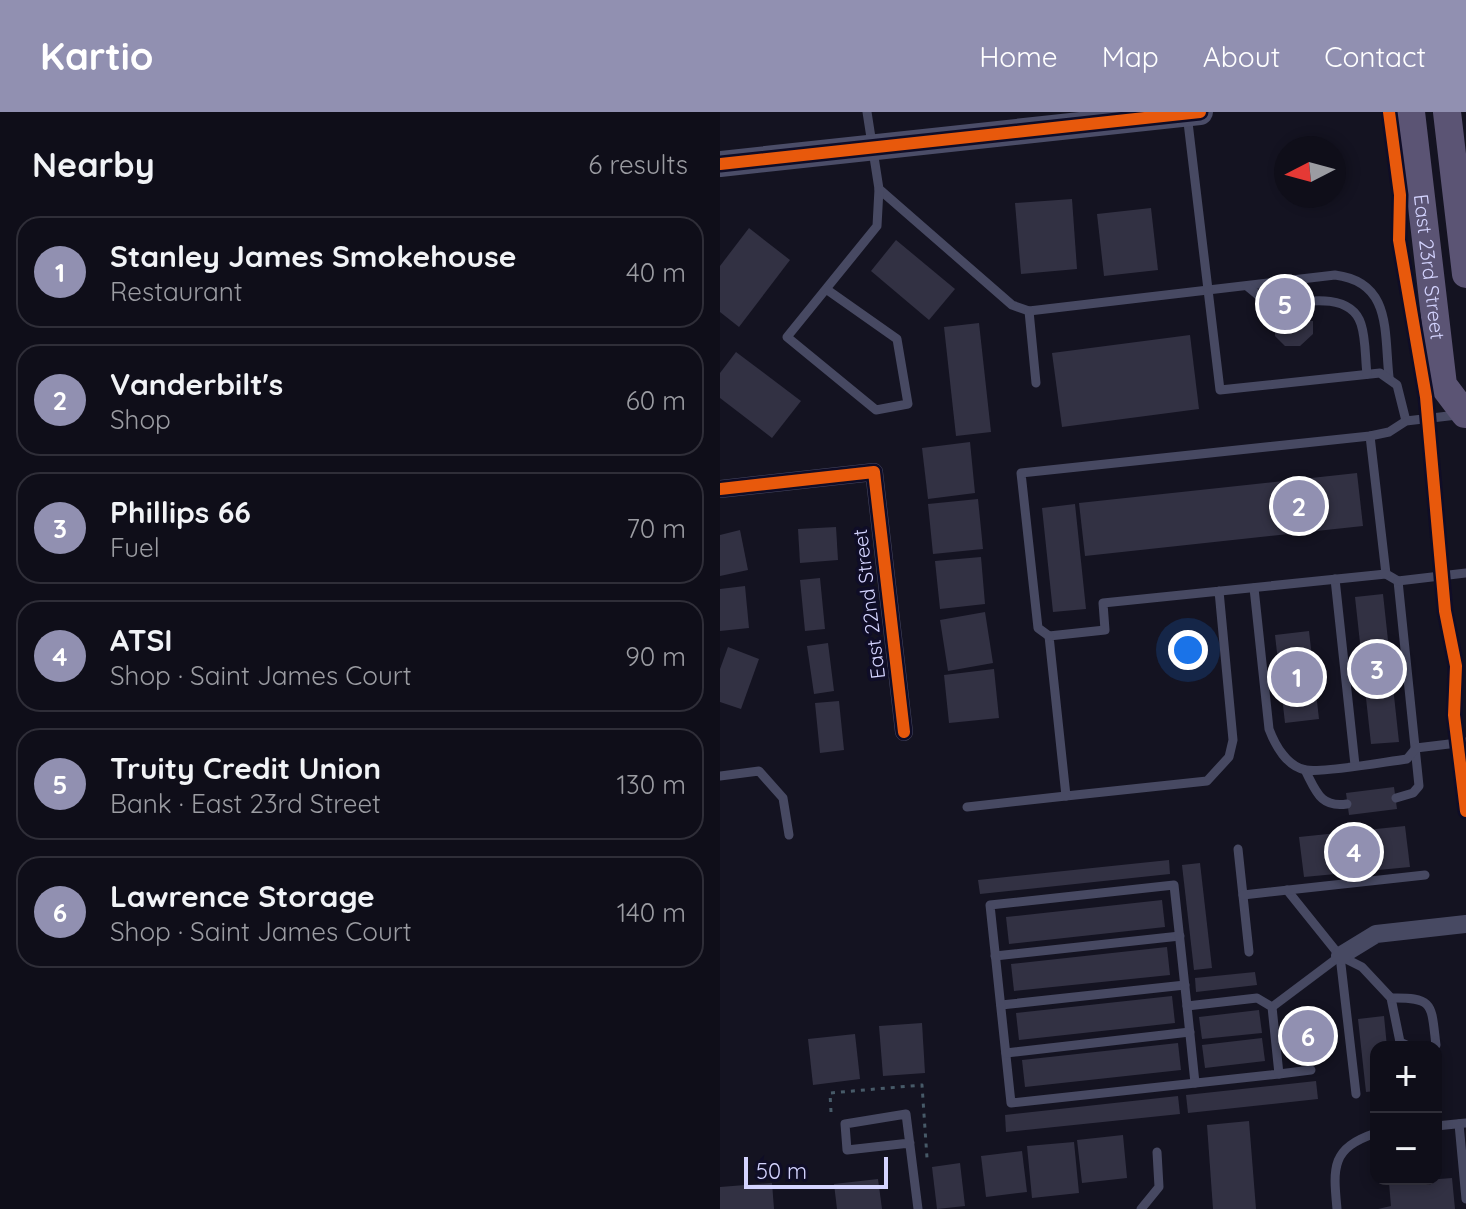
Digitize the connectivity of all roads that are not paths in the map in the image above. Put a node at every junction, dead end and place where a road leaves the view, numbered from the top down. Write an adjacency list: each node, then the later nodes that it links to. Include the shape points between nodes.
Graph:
1 (867, 112): 6 (lane)
2 (1411, 112): 17 (main road, East 23rd Street, via 1443,385)
3 (1447, 112): 9 (main road, East 23rd Street)
4 (1193, 113): 5 (street); 12 (lane)
5 (1156, 114): 6 (street)
6 (871, 147): 7 (street); 8 (lane)
7 (720, 164)
8 (879, 189): 11 (lane, via 877,226); 13 (lane, via 1012,305)
9 (1466, 274)
10 (1247, 286): 12 (lane); 14 (lane, via 1270,305 1321,300 1354,311 1361,324); 15 (lane, via 1335,275 1361,280 1382,307)
11 (826, 289): 11 (lane, via 787,337 876,410 908,404 897,339)
12 (1208, 289): 13 (lane); 14 (lane, via 1220,390)
13 (1029, 311): 16 (lane)
14 (1367, 374): 15 (lane)
15 (1389, 377): 18 (lane, via 1397,385)
16 (1036, 383)
17 (1466, 417): 18 (lane)
18 (1406, 421): 19 (lane)
19 (1370, 436): 22 (lane); 27 (lane, via 1021,473 1038,628)
20 (720, 489): 28 (street, East 22nd Street, via 874,472)
21 (1466, 573): 24 (lane)
22 (1386, 574): 23 (lane); 24 (lane)
23 (1335, 579): 25 (lane); 31 (lane)
24 (1398, 581): 30 (lane)
25 (1254, 588): 26 (lane); 32 (lane, via 1269,729 1276,746)
26 (1219, 591): 27 (lane, via 1103,603 1105,630); 34 (lane, via 1233,740 1220,771 1207,781)
27 (1049, 636): 34 (lane)
28 (904, 732)
29 (1466, 742): 30 (lane)
30 (1416, 748): 31 (lane, via 1407,759); 35 (lane, via 1419,786)
31 (1355, 765): 32 (lane)
32 (1305, 770): 36 (lane, via 1320,799 1328,805)
33 (720, 776): 38 (lane, via 759,771 783,798)
34 (1066, 796): 37 (lane)
35 (1396, 798)
36 (1347, 804)
37 (967, 807)
38 (789, 835)
39 (1238, 849): 42 (lane)
40 (1425, 875): 41 (lane)
41 (1287, 890): 42 (lane); 47 (lane)
42 (1243, 895): 45 (lane)
43 (1466, 924): 47 (street, via 1376,934)
44 (1180, 936): 46 (lane); 46 (lane, via 1174,885 990,905); 48 (lane)
45 (1249, 952)
46 (995, 956): 50 (lane)
47 (1340, 956): 49 (lane, via 1362,967); 52 (lane); 60 (lane)
48 (1185, 985): 50 (lane); 51 (lane)
49 (1391, 998): 54 (lane); 55 (lane, via 1427,1001)
50 (1001, 1005): 56 (lane)
51 (1187, 1006): 52 (lane, via 1257,998); 53 (lane)
52 (1272, 1007): 58 (lane)
53 (1190, 1032): 56 (lane); 59 (lane)
54 (1400, 1041)
55 (1436, 1041)
56 (1006, 1053): 59 (lane, via 1011,1103)
57 (1311, 1070): 58 (lane)
58 (1279, 1074): 59 (lane)
59 (1195, 1083)
60 (1356, 1094)
61 (1462, 1123): 62 (lane); 66 (lane)
62 (1442, 1125)
63 (1370, 1135): 69 (lane, via 1339,1154 1334,1174)
64 (910, 1143): 64 (lane, via 906,1114 845,1124 847,1150); 67 (lane)
65 (1157, 1152): 68 (lane, via 1159,1187)
66 (1466, 1199)
67 (918, 1209)
68 (1141, 1209)
69 (1337, 1209)

